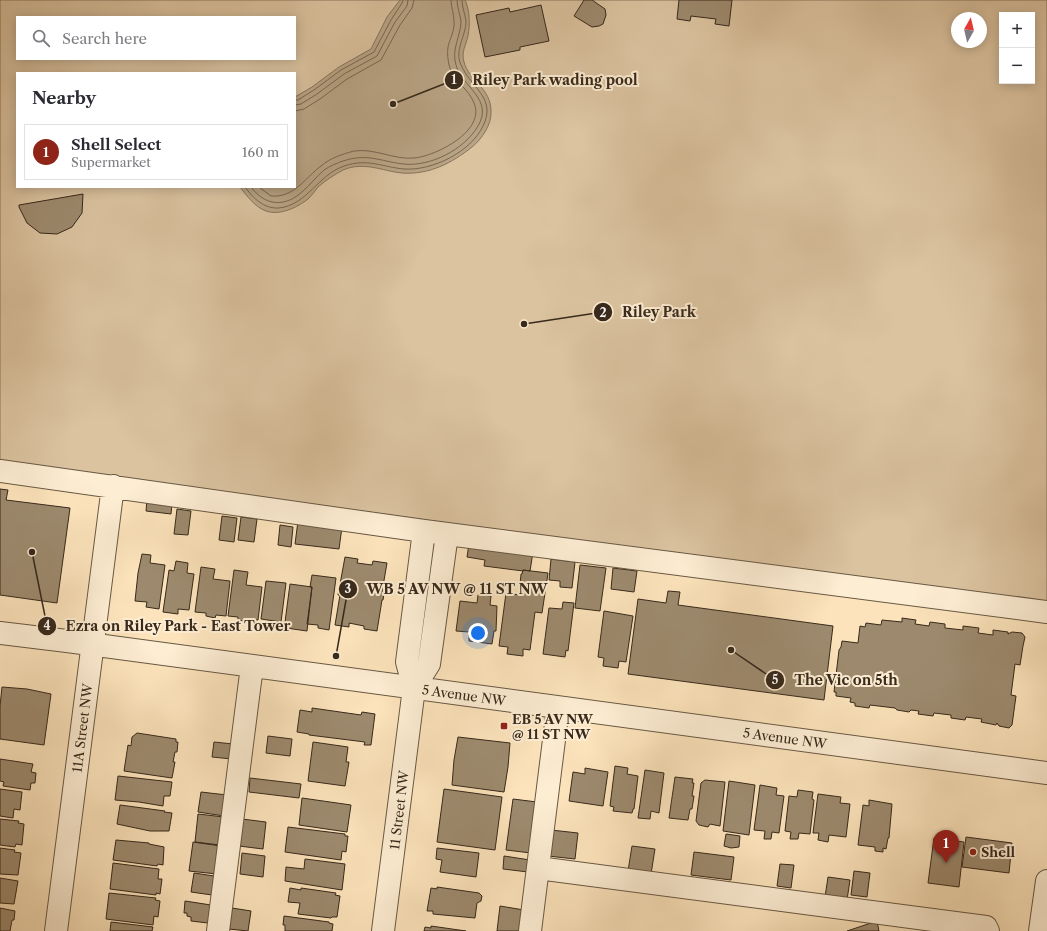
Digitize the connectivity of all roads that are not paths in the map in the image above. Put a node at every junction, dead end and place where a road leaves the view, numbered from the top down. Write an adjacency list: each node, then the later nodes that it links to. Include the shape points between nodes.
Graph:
1 (0, 471): 2 (street)
2 (113, 486): 3 (street); 7 (street, 11A Street NW)
3 (424, 531): 4 (street); 9 (street, 11 Street NW, via 407,662)
4 (447, 534): 5 (street); 9 (street, 11 Street NW, via 429,664)
5 (1047, 612)
6 (0, 633): 7 (street, 5 Avenue NW)
7 (92, 645): 8 (street, 5 Avenue NW); 14 (street, 11A Street NW)
8 (252, 666): 9 (street, 5 Avenue NW); 15 (street)
9 (414, 688): 10 (street, 5 Avenue NW); 16 (street, 11 Street NW)
10 (558, 708): 11 (street, 5 Avenue NW); 12 (street)
11 (1047, 774)
12 (538, 868): 17 (street); 18 (street, via 986,927)
13 (1047, 883): 19 (street)
14 (56, 931)
15 (218, 931)
16 (383, 931)
17 (530, 931)
18 (988, 931)
19 (1040, 931)

